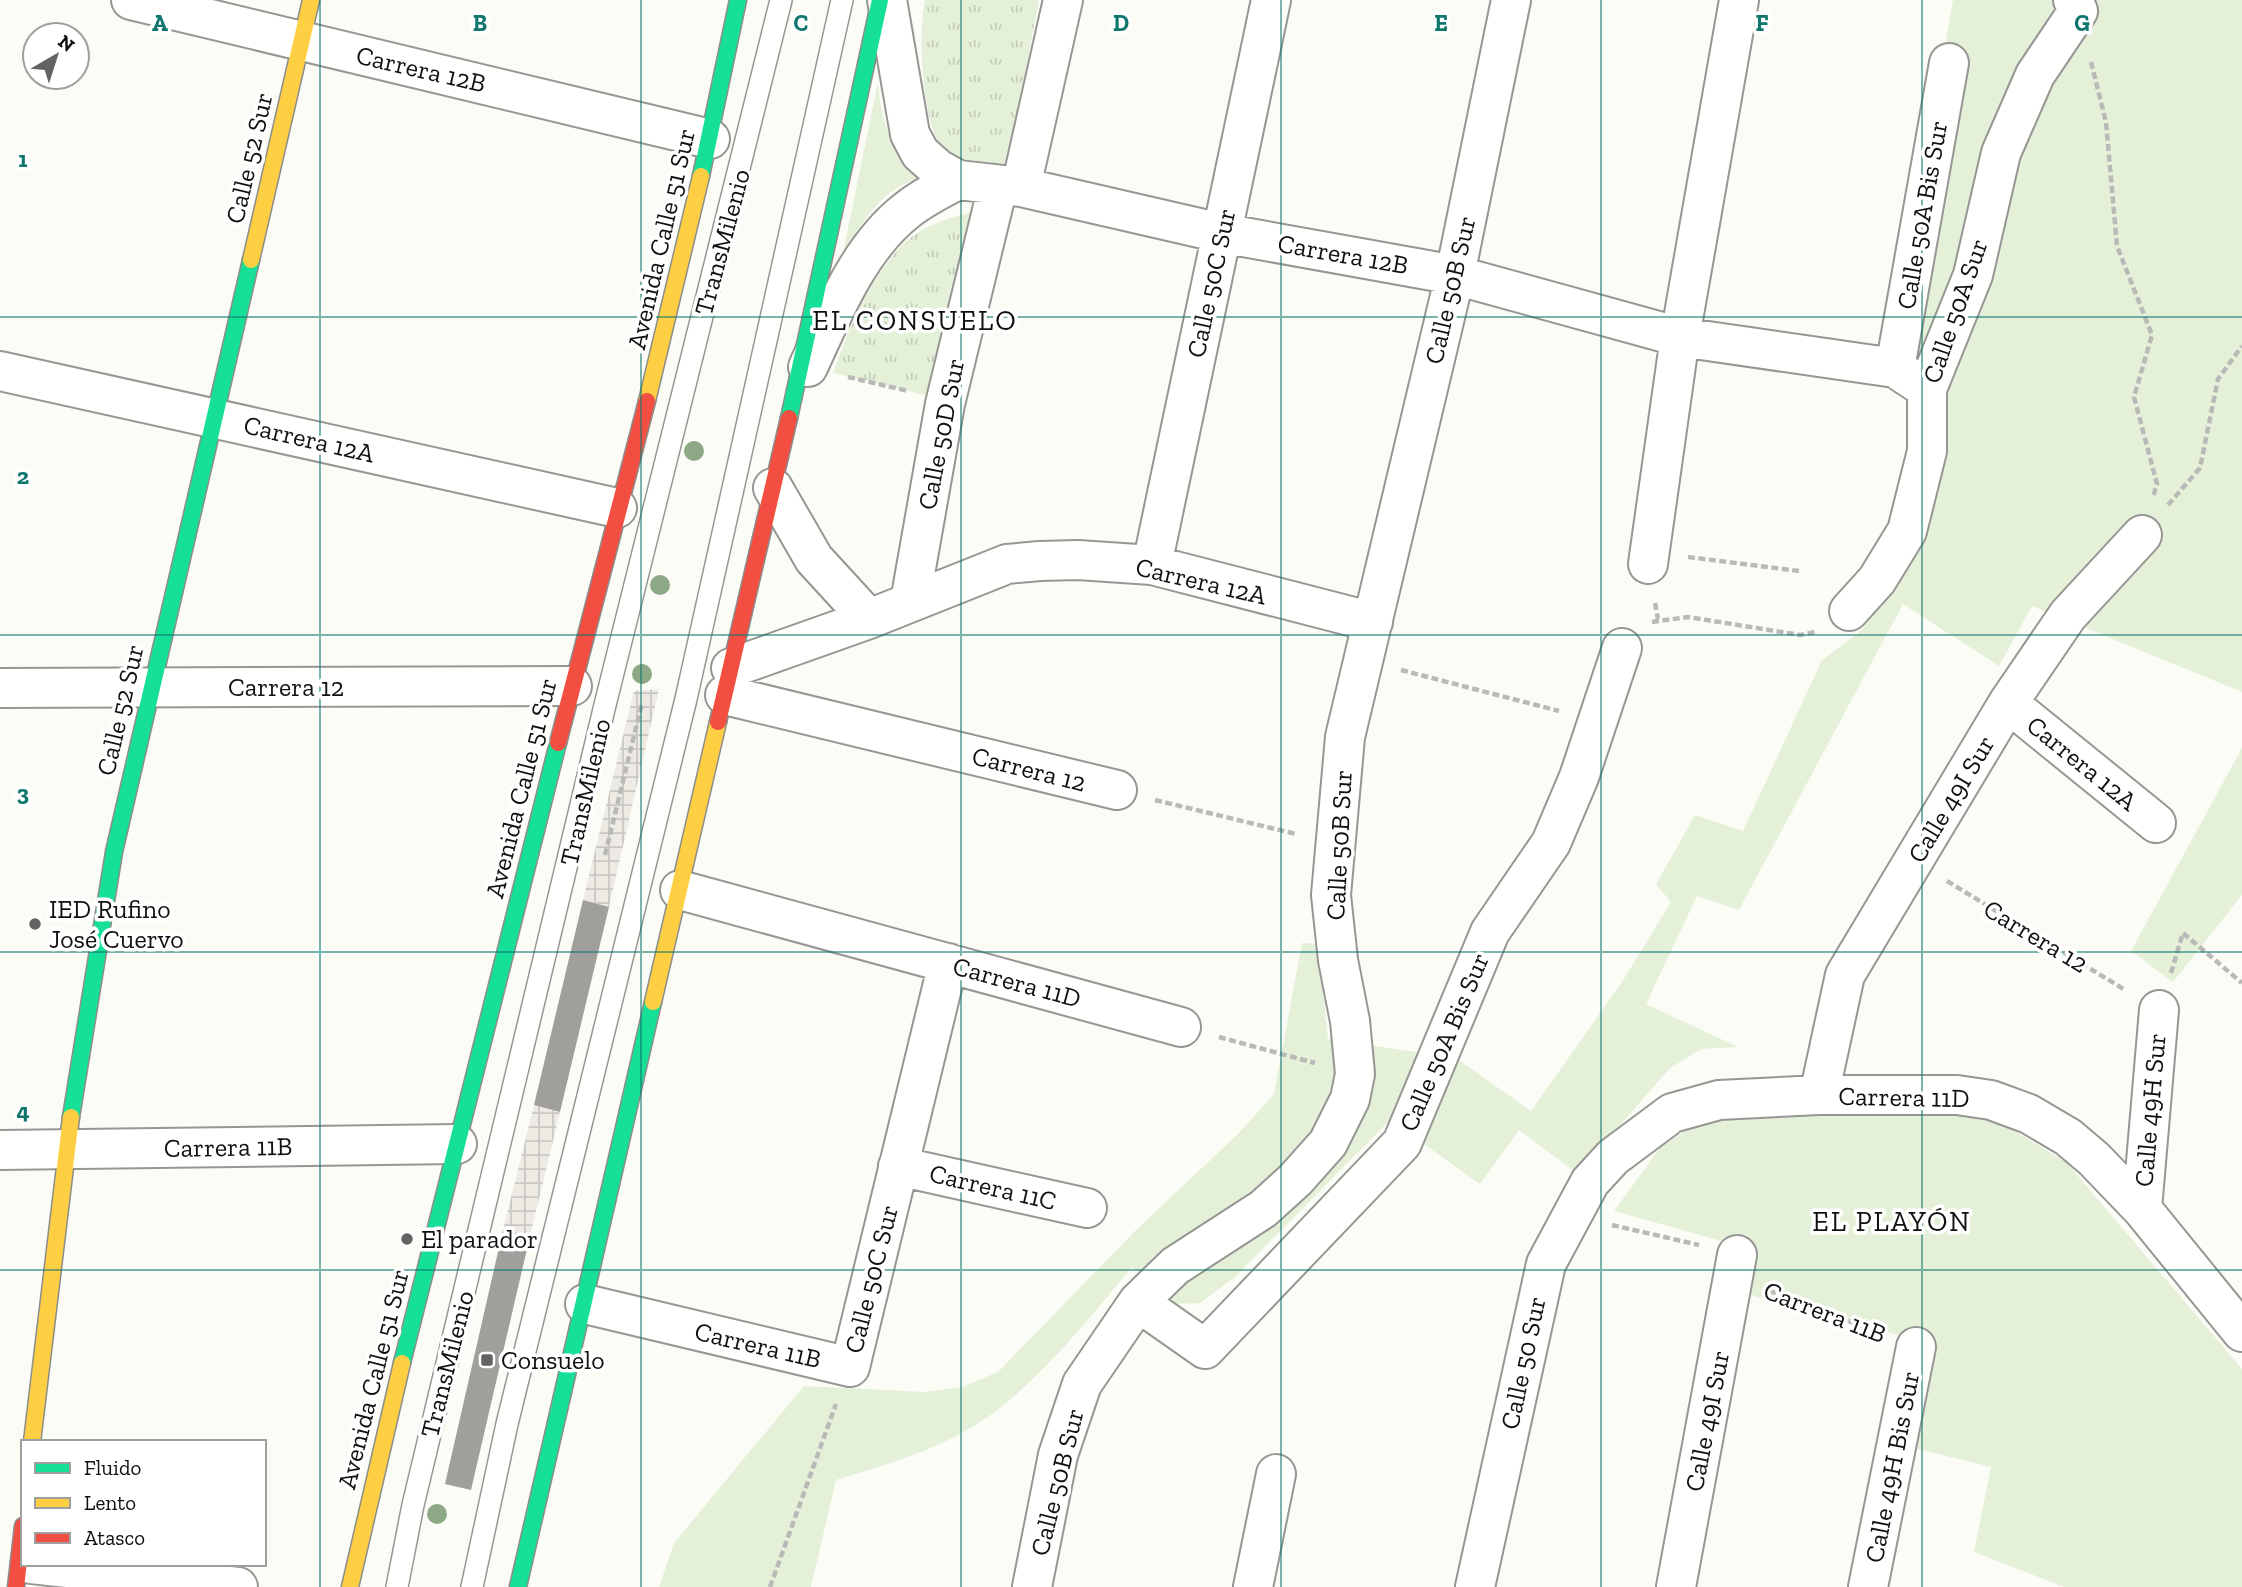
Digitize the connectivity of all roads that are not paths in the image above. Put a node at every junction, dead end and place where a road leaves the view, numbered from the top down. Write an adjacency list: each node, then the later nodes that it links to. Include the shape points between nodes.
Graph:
1 (131, 0): 13 (street, Carrera 12B)
2 (311, 0): 13 (main road, Calle 52 Sur)
3 (738, 0): 15 (main road, Avenida Calle 51 Sur)
4 (782, 0): 67 (lane, TransMilenio, via 608,692)
5 (842, 0): 68 (lane, via 686,699 507,1424)
6 (880, 0): 23 (main road)
7 (887, 0): 16 (street, Carrera 12B, via 910,134 920,153)
8 (1063, 0): 17 (street, Calle 50D Sur)
9 (1271, 0): 18 (street, Calle 50C Sur)
10 (1511, 0): 19 (street, Calle 50B Sur)
11 (1739, 0): 20 (street)
12 (2079, 4): 24 (street, Calle 50A Sur, via 2035,75 2001,153 1973,275)
13 (302, 41): 15 (street, Carrera 12B); 25 (main road, Calle 52 Sur)
14 (1949, 63): 21 (street, Calle 50A Bis Sur)
15 (710, 139): 27 (main road, Avenida Calle 51 Sur, via 661,349)
16 (958, 180): 17 (street, Carrera 12B); 23 (street, via 905,212 882,235 837,304)
17 (1009, 187): 18 (street, Carrera 12B); 31 (street, Calle 50D Sur, via 944,404)
18 (1221, 233): 19 (street, Carrera 12B); 30 (street, Calle 50C Sur)
19 (1455, 275): 20 (street, Carrera 12B); 34 (street, Calle 50B Sur)
20 (1680, 337): 21 (street, Carrera 12B); 29 (street)
21 (1895, 368): 24 (street, Carrera 12B)
22 (0, 371): 25 (street, Carrera 12A)
23 (801, 383): 26 (main road)
24 (1927, 389): 32 (street, Calle 50A Sur, via 1927,451 1907,531 1877,580)
25 (213, 418): 27 (street, Carrera 12A); 38 (main road, Calle 52 Sur)
26 (772, 488): 33 (street, via 814,559); 36 (main road)
27 (617, 508): 37 (main road, Avenida Calle 51 Sur)
28 (2142, 535): 40 (street, Calle 49I Sur, via 2068,615)
29 (1649, 558)
30 (1152, 565): 31 (street, Carrera 12A, via 1078,560 1007,564); 34 (street, Carrera 12A)
31 (910, 601): 33 (street, Carrera 12A)
32 (1849, 611)
33 (869, 619): 36 (street, Carrera 12A)
34 (1373, 622): 56 (street, Calle 50B Sur, via 1345,737 1331,895 1355,1074 1350,1099 1328,1143 1295,1180 1263,1209 1175,1266)
35 (1622, 648): 56 (street, Calle 50A Bis Sur, via 1579,777 1551,843 1490,932 1402,1143 1205,1349)
36 (728, 682): 41 (street, Carrera 12); 43 (main road)
37 (572, 686): 38 (street, Carrera 12); 48 (main road, Avenida Calle 51 Sur)
38 (149, 687): 39 (street, Carrera 12); 49 (main road, Calle 52 Sur, via 114,852)
39 (0, 688)
40 (2008, 704): 42 (street, Carrera 12A); 47 (street, Calle 49I Sur, via 1845,975)
41 (1117, 790)
42 (2156, 823)
43 (680, 890): 44 (street, Carrera 11D); 57 (main road)
44 (948, 963): 46 (street, Carrera 11D); 52 (street, Calle 50C Sur)
45 (2159, 1010): 54 (street, Calle 49H Sur)
46 (1181, 1027)
47 (1819, 1094): 51 (street, Carrera 11D, via 1719,1100 1672,1113); 54 (street, Carrera 11D, via 1957,1095 1991,1100 2029,1114 2068,1137)
48 (457, 1144): 49 (street, Carrera 11B); 66 (main road, Avenida Calle 51 Sur)
49 (66, 1149): 50 (street, Carrera 11B); 61 (main road, Calle 52 Sur)
50 (0, 1150)
51 (1613, 1157): 72 (street, Calle 50 Sur, via 1590,1182 1546,1264)
52 (898, 1166): 53 (street, Carrera 11C); 60 (street, Calle 50C Sur)
53 (1087, 1208)
54 (2142, 1209): 58 (street, Carrera 11D)
55 (1735, 1266): 73 (street, Calle 49I Sur)
56 (1138, 1302): 70 (street, Calle 50B Sur, via 1082,1384 1070,1415)
57 (585, 1304): 60 (street, Carrera 11B); 69 (main road)
58 (2242, 1332)
59 (1916, 1347): 74 (street, Calle 49H Bis Sur)
60 (850, 1367)
61 (33, 1440)
62 (1276, 1474): 71 (street)
63 (21, 1543): 64 (main road)
64 (18, 1568): 65 (street)
65 (238, 1587)
66 (350, 1587)
67 (397, 1587)
68 (472, 1587)
69 (518, 1587)
70 (1032, 1587)
71 (1253, 1587)
72 (1475, 1587)
73 (1676, 1587)
74 (1868, 1587)

